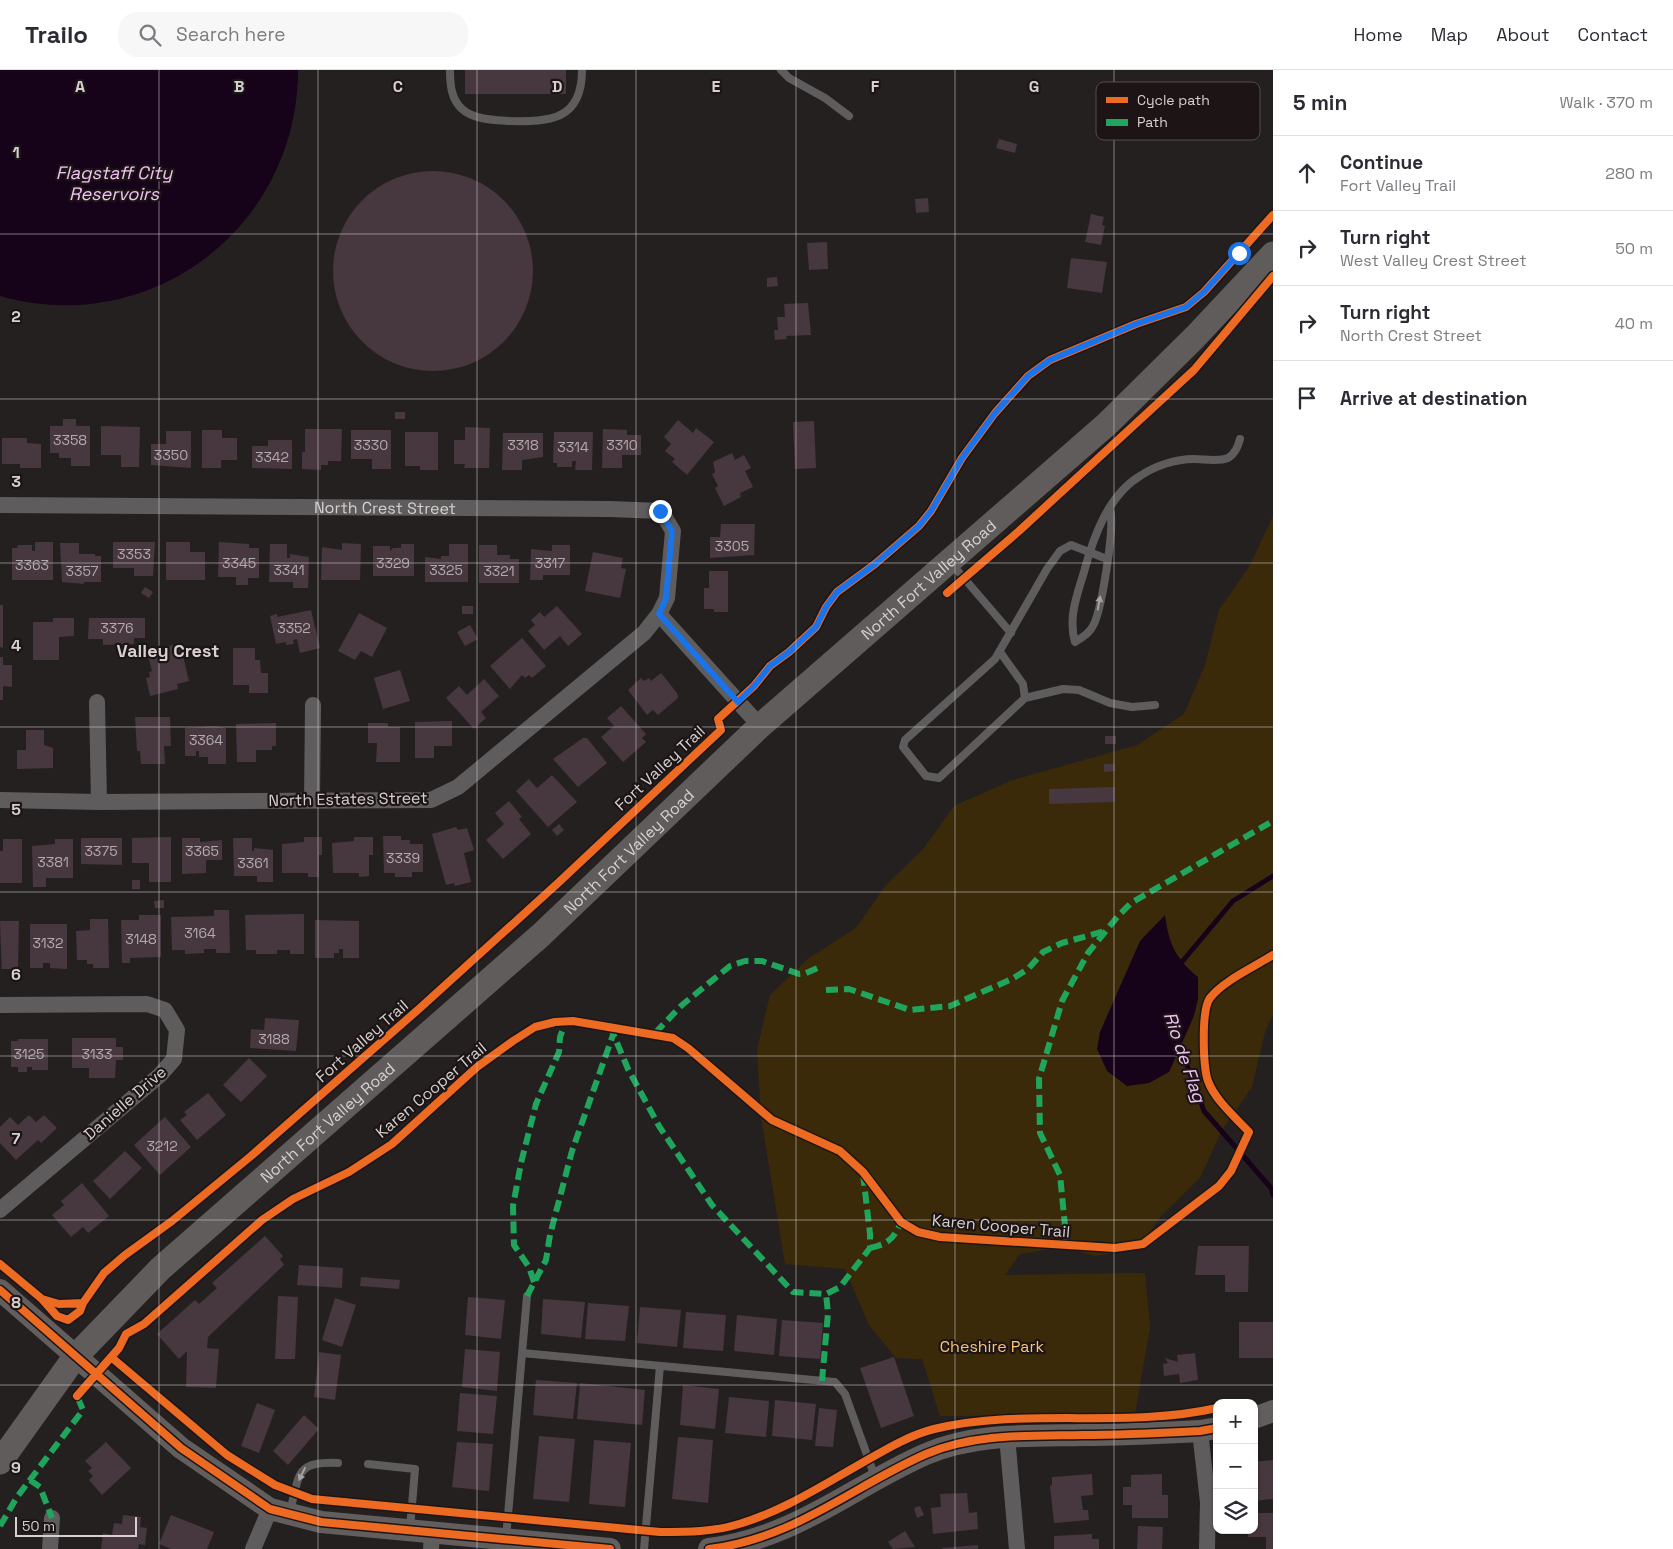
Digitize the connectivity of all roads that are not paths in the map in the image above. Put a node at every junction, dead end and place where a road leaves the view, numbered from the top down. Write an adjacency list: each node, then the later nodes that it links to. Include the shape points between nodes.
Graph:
1 (450, 70): 2 (lane, via 450,85 455,99 473,116 542,122 555,118 573,104)
2 (582, 70)
3 (781, 70): 4 (lane)
4 (848, 116)
5 (1273, 254): 11 (main road, North Fort Valley Road, via 1107,424)
6 (1240, 439): 8 (lane, via 1232,455 1226,459 1190,459 1158,466 1140,476 1118,496)
7 (0, 505): 12 (street, North Crest Street, via 660,511 672,531 666,598)
8 (1110, 510): 9 (lane, via 1101,520); 10 (lane, via 1112,530)
9 (1089, 552): 10 (lane); 10 (lane, one-way to 10, via 1072,614 1075,642 1088,634 1094,625); 13 (lane, via 1071,545 1060,551)
10 (1107, 559)
11 (948, 560): 13 (lane); 19 (main road, North Fort Valley Road)
12 (659, 614): 19 (street); 21 (street, North Estates Street, via 644,633 458,787 430,800)
13 (1011, 633): 14 (lane)
14 (1000, 652): 15 (lane, via 1023,684); 15 (lane, via 905,740 903,747 926,776 939,778)
15 (1025, 698): 18 (lane, via 1063,689 1078,690 1110,703)
16 (97, 702): 22 (street)
17 (313, 705): 21 (street)
18 (1154, 705)
19 (760, 726): 28 (main road, North Fort Valley Road, via 541,935 160,1269)
20 (0, 800): 22 (street, North Estates Street)
21 (312, 800): 22 (street, North Estates Street)
22 (100, 802)
23 (0, 1005): 24 (street, Danielle Drive, via 147,1004 165,1010 174,1022 177,1041 174,1059 160,1075)
24 (0, 1210)
25 (0, 1290): 28 (street)
26 (527, 1296): 27 (lane)
27 (522, 1353): 29 (lane); 41 (lane)
28 (75, 1357): 34 (main road, North Fort Valley Road); 38 (street, via 181,1448)
29 (660, 1366): 37 (lane, via 835,1382 845,1394); 45 (lane)
30 (1273, 1410): 31 (street)
31 (1258, 1416)
32 (1209, 1430): 33 (street); 48 (street)
33 (1007, 1436): 37 (street, via 961,1443 926,1454); 47 (street)
34 (0, 1462)
35 (338, 1463): 38 (lane, one-way to 38, via 317,1462 306,1466)
36 (368, 1464): 40 (lane, via 415,1469)
37 (877, 1480): 46 (street, via 794,1525 758,1538)
38 (280, 1511): 40 (street, via 321,1522); 43 (street)
39 (52, 1518): 42 (street)
40 (424, 1538): 41 (street)
41 (506, 1540): 44 (street)
42 (50, 1549)
43 (253, 1549)
44 (610, 1549)
45 (644, 1549)
46 (709, 1549)
47 (1017, 1549)
48 (1208, 1549)

